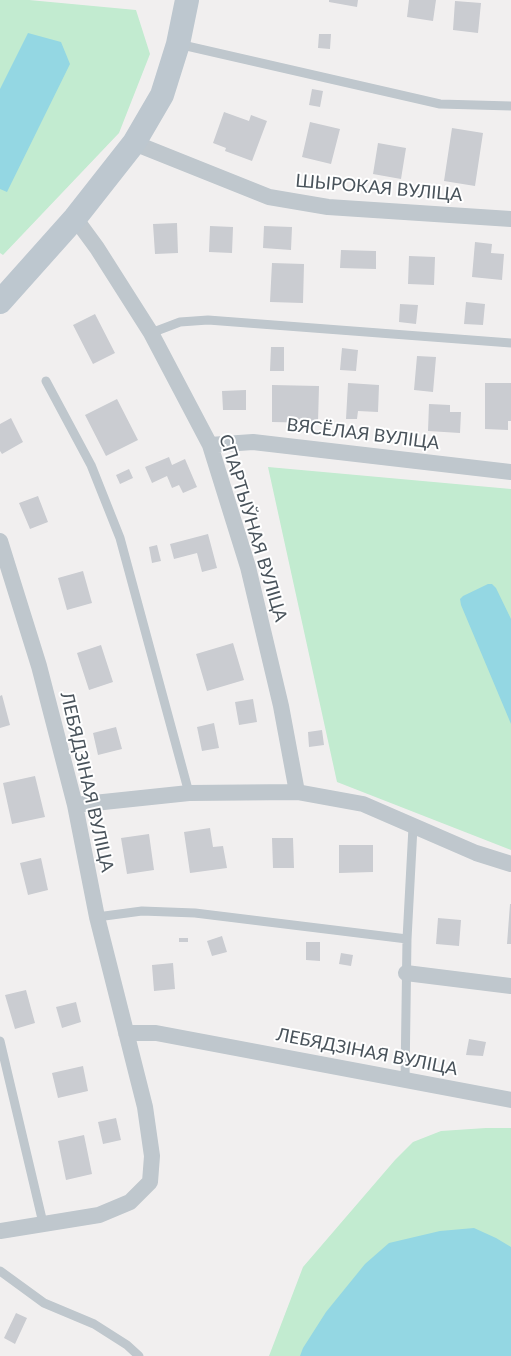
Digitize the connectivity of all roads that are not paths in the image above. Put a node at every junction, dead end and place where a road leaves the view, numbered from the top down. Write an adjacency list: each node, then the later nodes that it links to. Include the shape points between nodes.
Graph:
1 (186, 0): 2 (street)
2 (178, 44): 3 (lane, via 440,104); 4 (street, via 162,95)
3 (511, 106)
4 (134, 143): 5 (street); 6 (street, ШЫРОКАЯ ВУЛІЦА, via 269,197 328,207)
5 (75, 218): 7 (street); 8 (street, СПАРТЫЎНАЯ ВУЛІЦА)
6 (511, 219)
7 (0, 302)
8 (151, 333): 9 (lane, via 180,322 208,320); 11 (street, СПАРТЫЎНАЯ ВУЛІЦА)
9 (511, 343)
10 (46, 381): 14 (lane, via 91,465 120,538)
11 (210, 446): 12 (street, ВЯСЁЛАЯ ВУЛІЦА, via 262,442); 15 (street, СПАРТЫЎНАЯ ВУЛІЦА, via 248,567 281,706)
12 (511, 472)
13 (0, 541): 16 (street, ЛЕБЯДЗІНАЯ ВУЛІЦА, via 40,666)
14 (189, 792): 15 (street); 16 (street)
15 (297, 792): 17 (street, via 363,804)
16 (75, 805): 19 (street, ЛЕБЯДЗІНАЯ ВУЛІЦА)
17 (413, 827): 18 (street); 20 (lane)
18 (511, 864)
19 (97, 917): 20 (lane, via 142,911 195,913); 23 (street, ЛЕБЯДЗІНАЯ ВУЛІЦА)
20 (406, 938): 21 (lane)
21 (406, 973): 22 (street); 25 (lane)
22 (511, 986)
23 (126, 1033): 25 (street, ЛЕБЯДЗІНАЯ ВУЛІЦА, via 156,1033); 27 (street, ЛЕБЯДЗІНАЯ ВУЛІЦА, via 145,1107 152,1156 150,1182 130,1202 99,1215)
24 (0, 1041): 27 (lane)
25 (405, 1079): 26 (street, ЛЕБЯДЗІНАЯ ВУЛІЦА)
26 (511, 1100)
27 (43, 1223): 28 (street, ЛЕБЯДЗІНАЯ ВУЛІЦА)
28 (0, 1231)
29 (0, 1271): 30 (lane, via 44,1303 94,1324)
30 (139, 1356)

